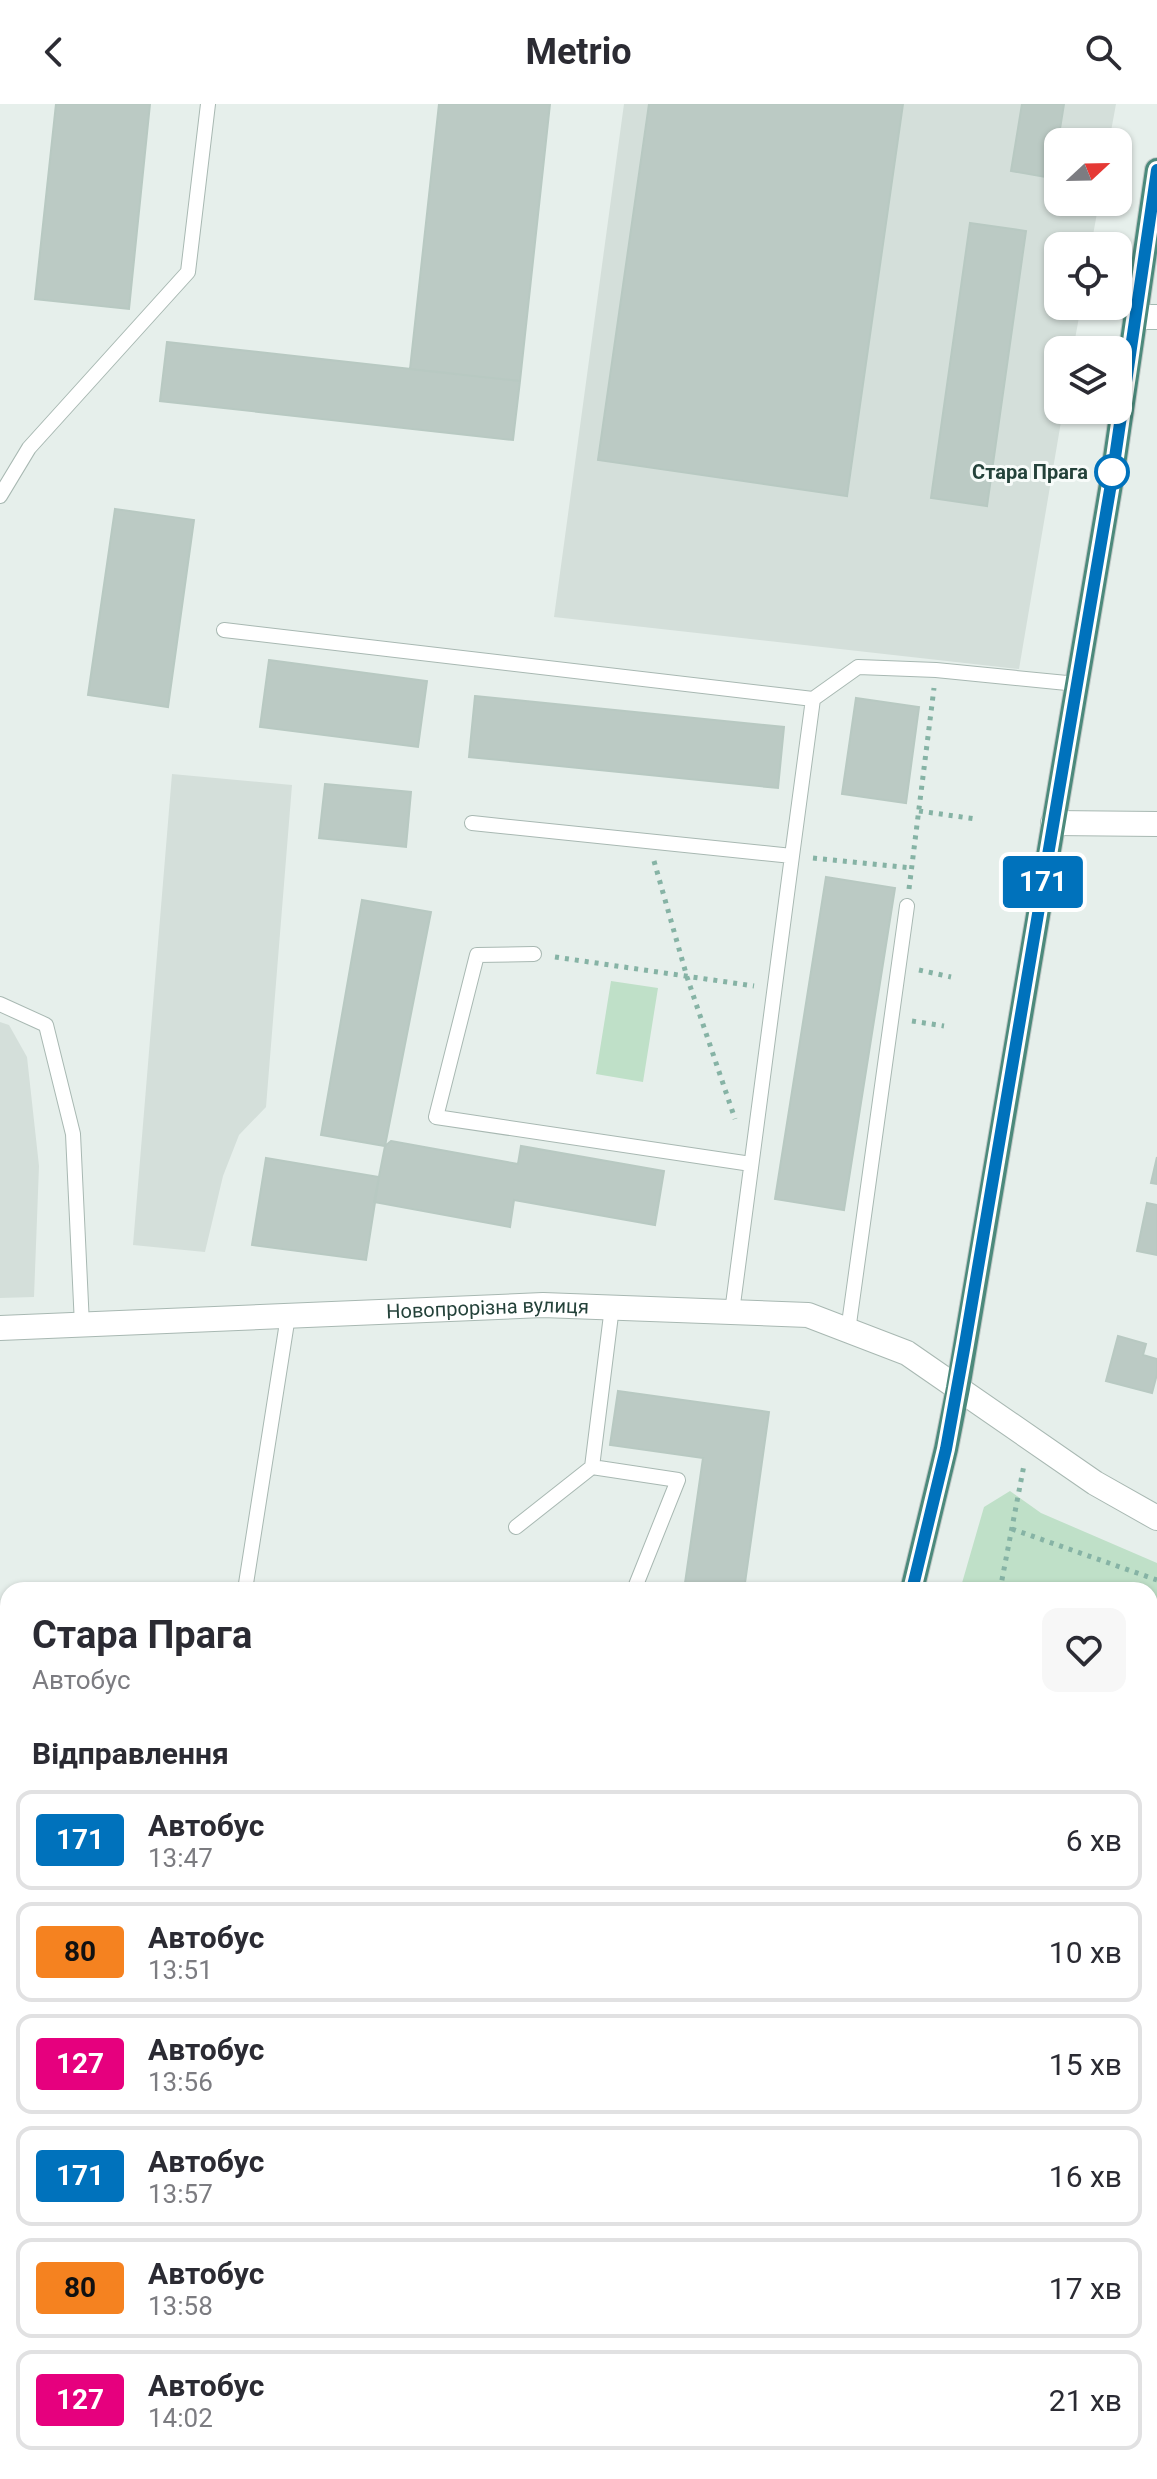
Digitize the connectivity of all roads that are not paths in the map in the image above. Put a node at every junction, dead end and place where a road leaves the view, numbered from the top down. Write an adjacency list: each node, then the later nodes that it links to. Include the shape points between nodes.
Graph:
1 (208, 104): 4 (lane, via 188,272 29,448)
2 (1157, 170): 3 (highway)
3 (1146, 317): 6 (highway)
4 (0, 496)
5 (224, 630): 7 (lane)
6 (1077, 684): 7 (lane, via 858,667); 9 (highway)
7 (813, 699): 11 (lane)
8 (472, 823): 11 (lane)
9 (1053, 823): 10 (street); 22 (highway)
10 (1157, 824)
11 (792, 856): 15 (lane)
12 (907, 906): 21 (lane)
13 (534, 954): 15 (lane, via 477,955 436,1117)
14 (0, 1004): 19 (lane, via 46,1025 73,1134)
15 (751, 1164): 17 (lane)
16 (612, 1307): 17 (street, Новопрорізна вулиця); 18 (street, Новопрорізна вулиця); 23 (lane)
17 (732, 1312): 21 (street, Новопрорізна вулиця, via 808,1315)
18 (288, 1316): 19 (street, Новопрорізна вулиця); 26 (lane)
19 (82, 1325): 20 (street, Новопрорізна вулиця)
20 (0, 1328)
21 (848, 1331): 22 (street, Новопрорізна вулиця, via 907,1353)
22 (958, 1388): 24 (street, Новопрорізна вулиця, via 1095,1483); 28 (highway)
23 (592, 1467): 25 (lane); 27 (lane, via 678,1480)
24 (1157, 1518)
25 (516, 1527)
26 (246, 1582)
27 (637, 1582)
28 (914, 1582)

